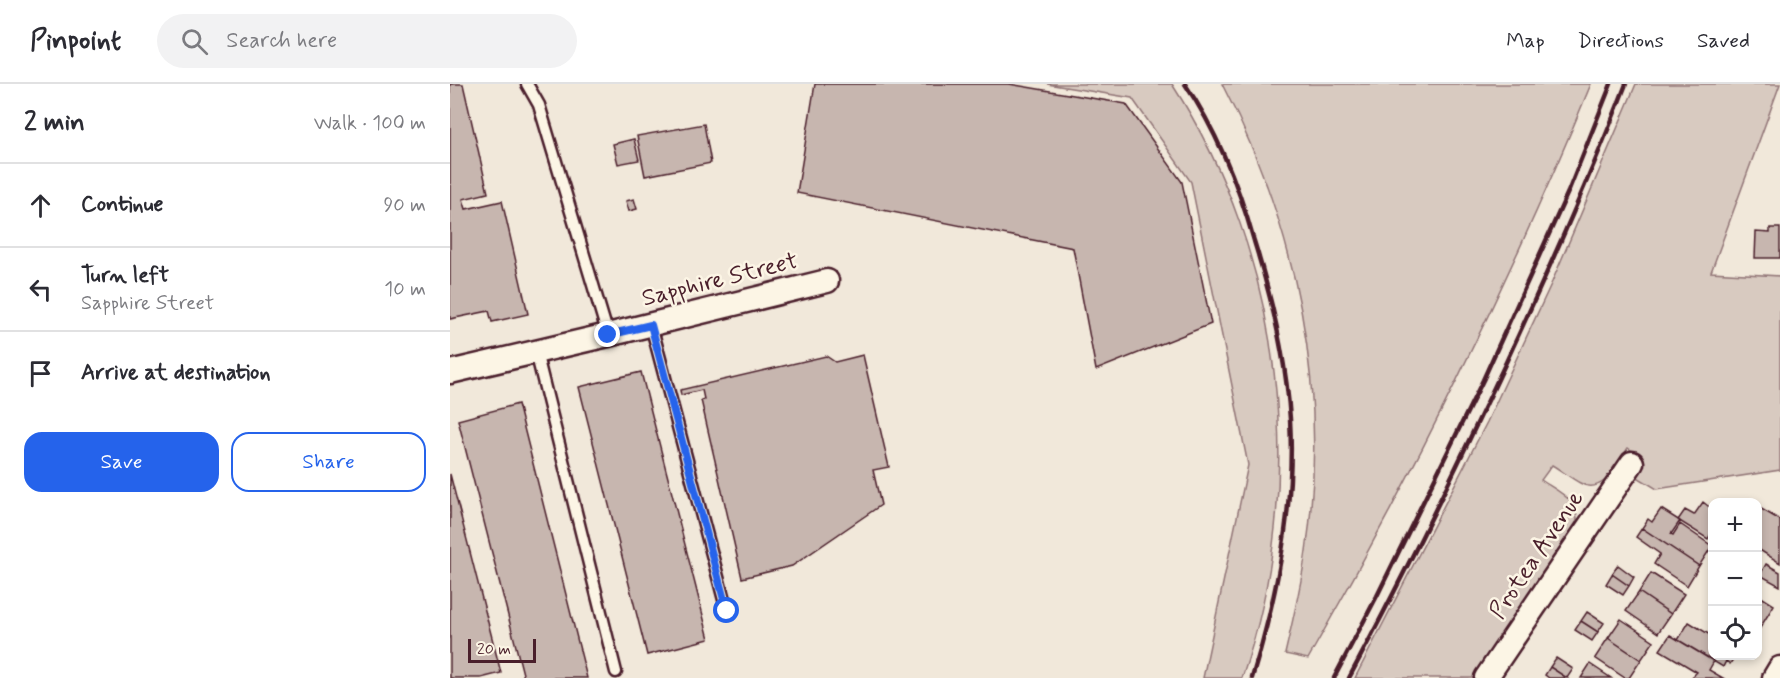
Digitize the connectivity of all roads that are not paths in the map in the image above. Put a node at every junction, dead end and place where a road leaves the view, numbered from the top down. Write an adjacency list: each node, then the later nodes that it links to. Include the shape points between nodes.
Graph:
1 (527, 84): 4 (lane, via 539,105)
2 (827, 281): 3 (street, Sapphire Street)
3 (651, 325): 4 (street, Sapphire Street); 8 (lane)
4 (608, 335): 5 (street, Sapphire Street)
5 (536, 352): 6 (street, Sapphire Street); 10 (lane)
6 (450, 372)
7 (1632, 463): 11 (street, Protea Avenue)
8 (727, 611)
9 (1780, 668): 12 (street)
10 (616, 672)
11 (1486, 678)
12 (1774, 678)

